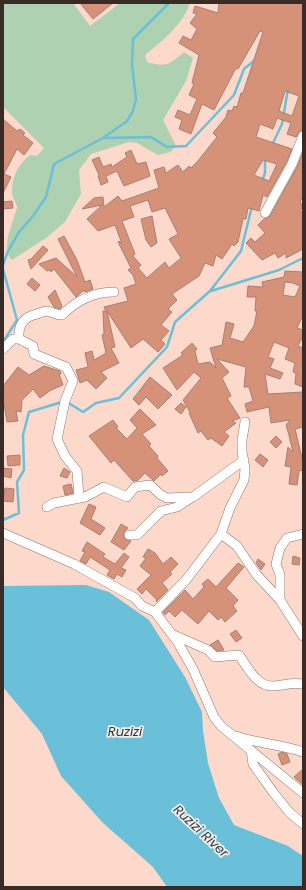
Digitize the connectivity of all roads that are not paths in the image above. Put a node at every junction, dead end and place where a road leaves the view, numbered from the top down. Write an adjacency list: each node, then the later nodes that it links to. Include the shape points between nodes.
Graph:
1 (303, 136): 2 (street, via 292,164)
2 (265, 213)
3 (114, 292): 4 (street, via 100,292 86,298 62,315 46,311 29,315 23,320 18,331)
4 (19, 339): 5 (street, via 13,339); 8 (street, via 33,346 34,354 66,367 73,381 65,401 56,439 77,471)
5 (3, 349)
6 (244, 422): 7 (street)
7 (244, 460): 9 (street); 12 (street, via 244,480 230,508)
8 (79, 497): 9 (street, via 85,497 104,487 127,497 135,487 150,484 167,498); 10 (street)
9 (193, 497): 14 (street, via 177,508 161,511 137,534)
10 (47, 507)
11 (3, 533): 16 (street, via 74,564 136,598 142,606)
12 (222, 534): 15 (street, via 237,546 256,574); 16 (street, via 186,580)
13 (303, 534): 15 (street, via 287,538 280,548 276,564 280,575)
14 (129, 535)
15 (280, 600): 18 (street)
16 (155, 612): 17 (street)
17 (172, 634): 19 (street, via 208,650 215,657 239,655 255,679 271,686 291,682); 20 (street, via 193,669 214,717)
18 (303, 636)
19 (303, 684)
20 (231, 734): 21 (street); 22 (street)
21 (251, 750): 23 (street); 24 (street, via 253,764 289,812)
22 (303, 752)
23 (303, 793)
24 (303, 824)

